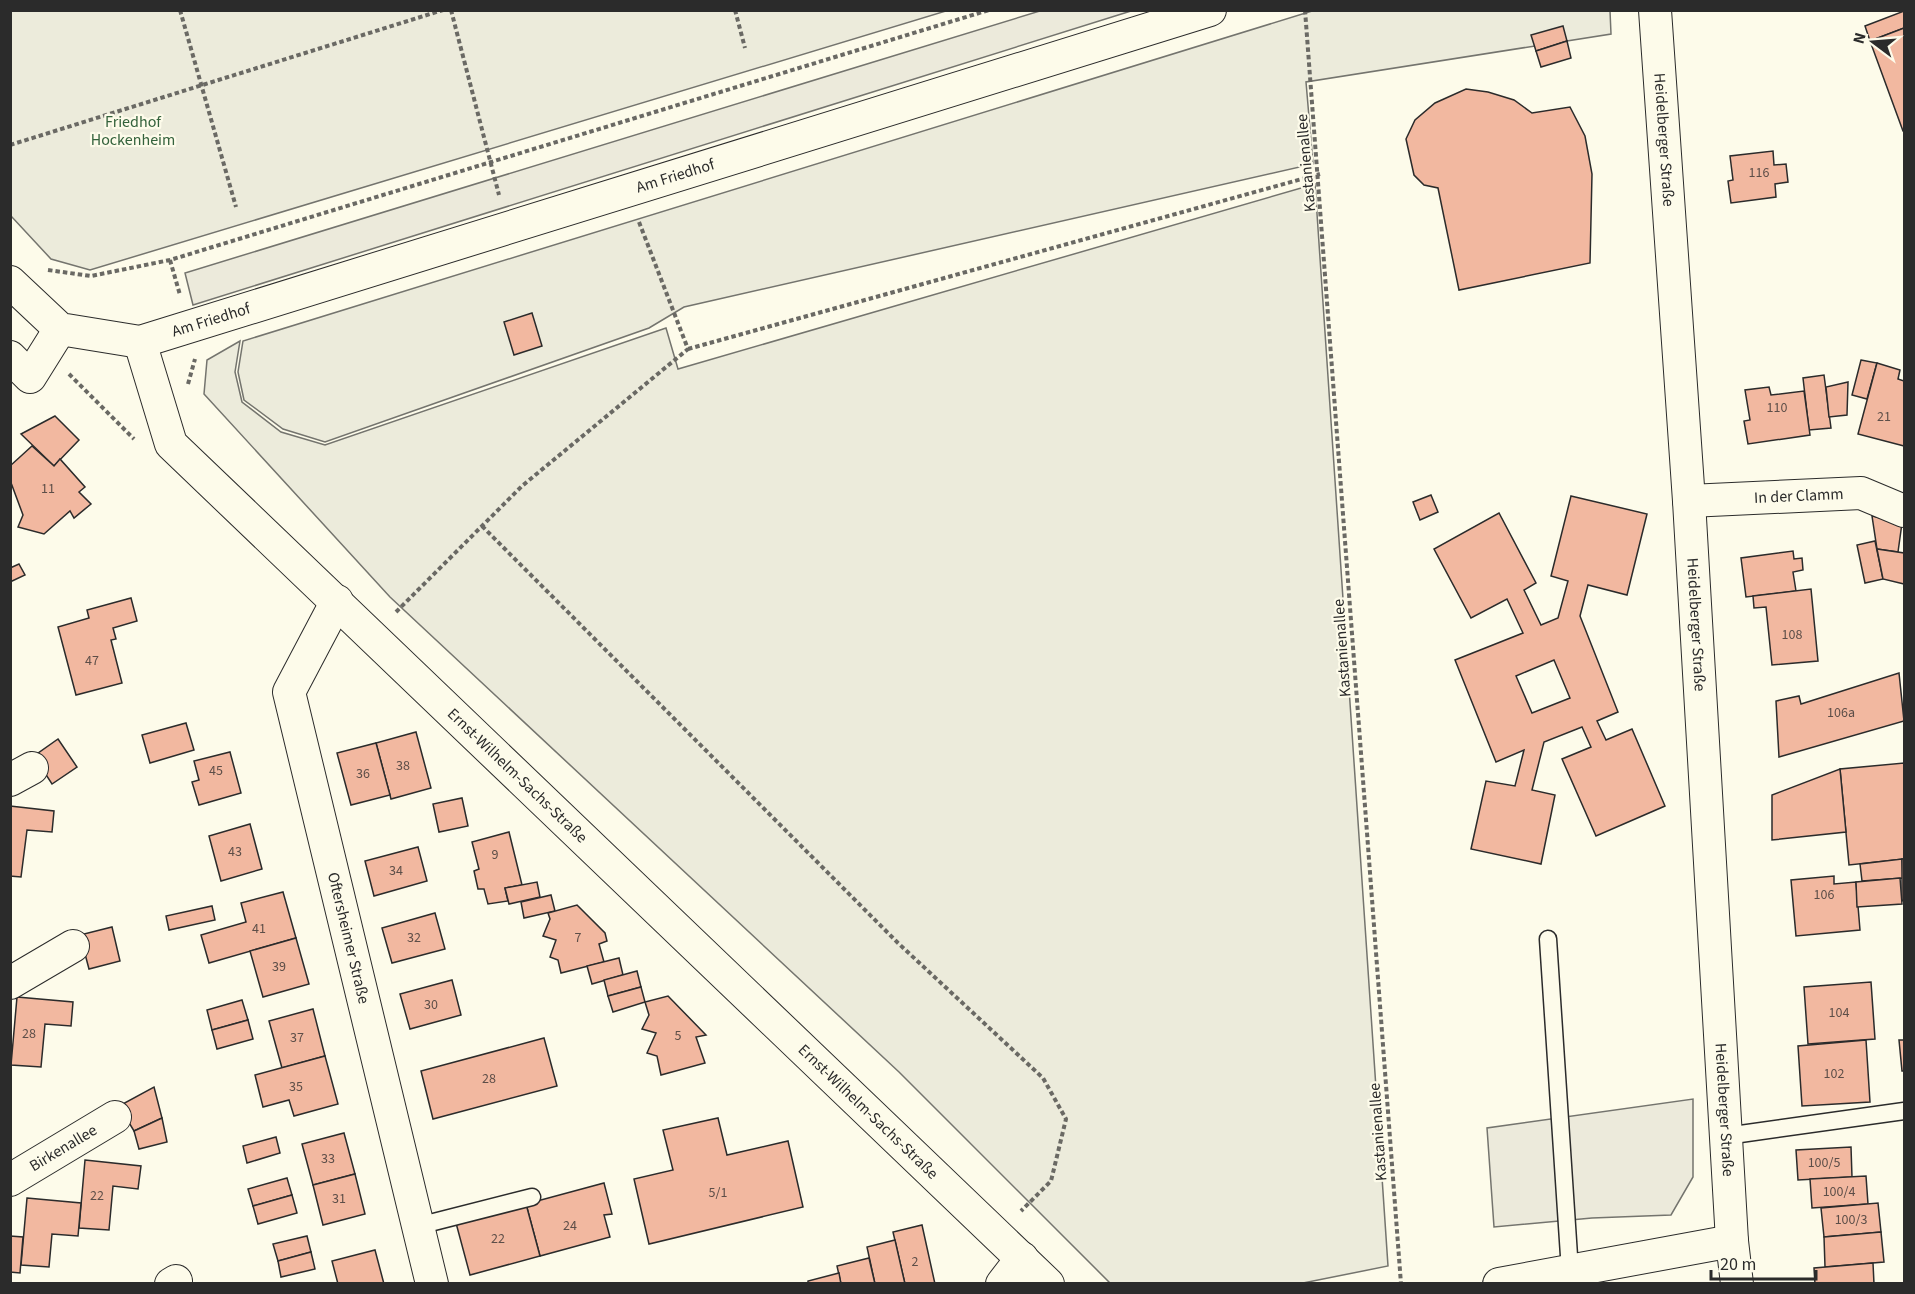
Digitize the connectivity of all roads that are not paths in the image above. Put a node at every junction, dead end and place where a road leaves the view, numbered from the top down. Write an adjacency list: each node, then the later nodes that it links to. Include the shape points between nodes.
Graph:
1 (1210, 10): 5 (street, Am Friedhof)
2 (1655, 10): 7 (street, Heidelberger Straße)
3 (10, 282): 4 (street)
4 (60, 329): 5 (street); 6 (street, via 30,377)
5 (140, 342): 9 (street, Ernst-Wilhelm-Sachs-Straße, via 171,444)
6 (10, 357)
7 (1689, 501): 8 (street, In der Clamm, via 1861,493); 15 (street, Heidelberger Straße)
8 (1905, 511)
9 (337, 601): 18 (street, Oftersheimer Straße, via 289,693); 20 (street, Ernst-Wilhelm-Sachs-Straße)
10 (1548, 939): 21 (lane)
11 (74, 946): 12 (street)
12 (10, 983)
13 (1905, 1111): 15 (lane)
14 (115, 1117): 16 (street, Birkenallee)
15 (1726, 1136): 19 (street, Heidelberger Straße)
16 (10, 1180)
17 (532, 1197): 18 (lane)
18 (418, 1226): 22 (street, Oftersheimer Straße)
19 (1732, 1241): 21 (street); 26 (street, Heidelberger Straße)
20 (1022, 1258): 23 (street); 24 (street, Ernst-Wilhelm-Sachs-Straße)
21 (1570, 1270): 25 (street)
22 (432, 1284)
23 (1002, 1284)
24 (1048, 1284)
25 (1499, 1284)
26 (1737, 1284)

